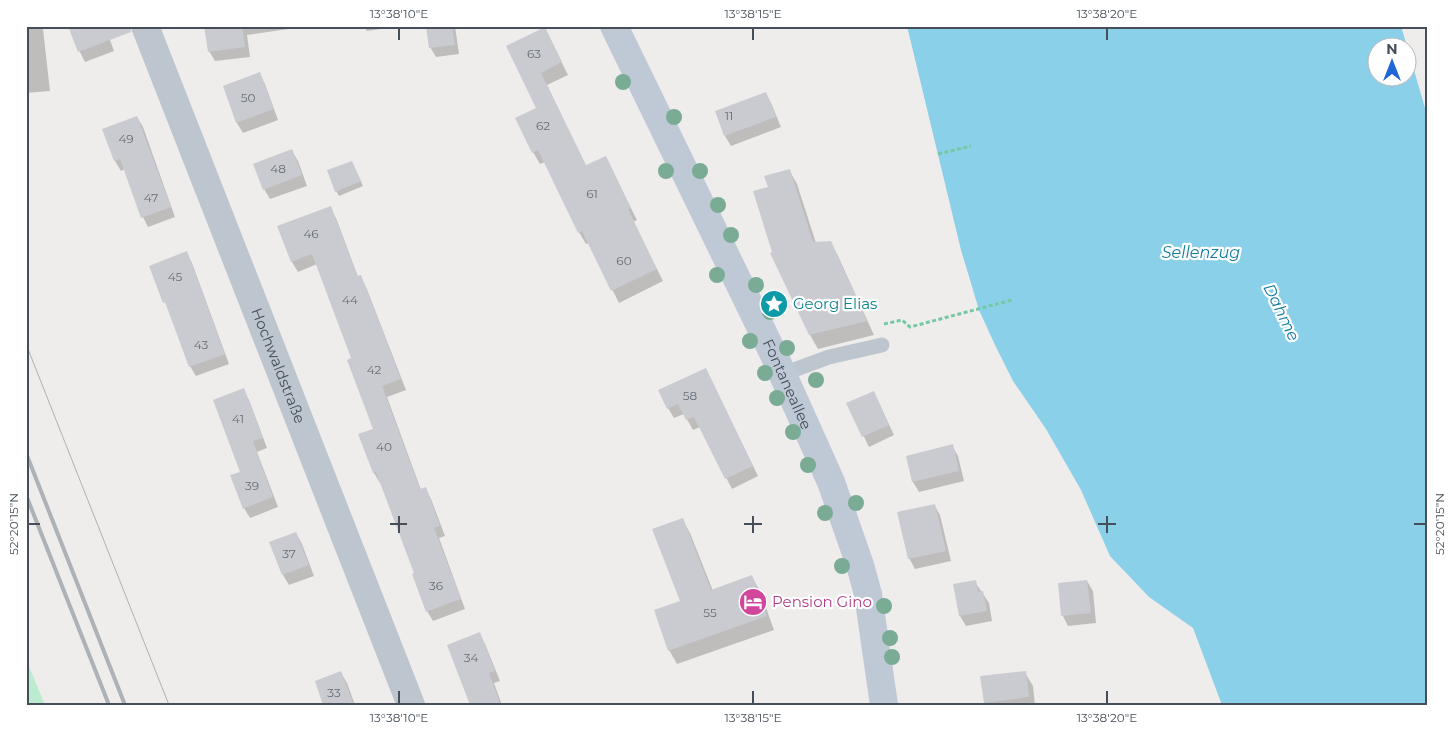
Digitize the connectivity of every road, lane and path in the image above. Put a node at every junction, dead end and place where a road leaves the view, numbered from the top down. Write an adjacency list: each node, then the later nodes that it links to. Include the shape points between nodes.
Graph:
1 (145, 26): 9 (street, Hochwaldstraße)
2 (614, 26): 8 (main road, Fontaneallee)
3 (970, 146): 4 (path)
4 (938, 154)
5 (1012, 300): 6 (path)
6 (980, 310)
7 (882, 345): 8 (lane, via 829,357)
8 (783, 374): 10 (main road, Fontaneallee, via 831,482 860,565 868,594)
9 (411, 705)
10 (884, 705)

